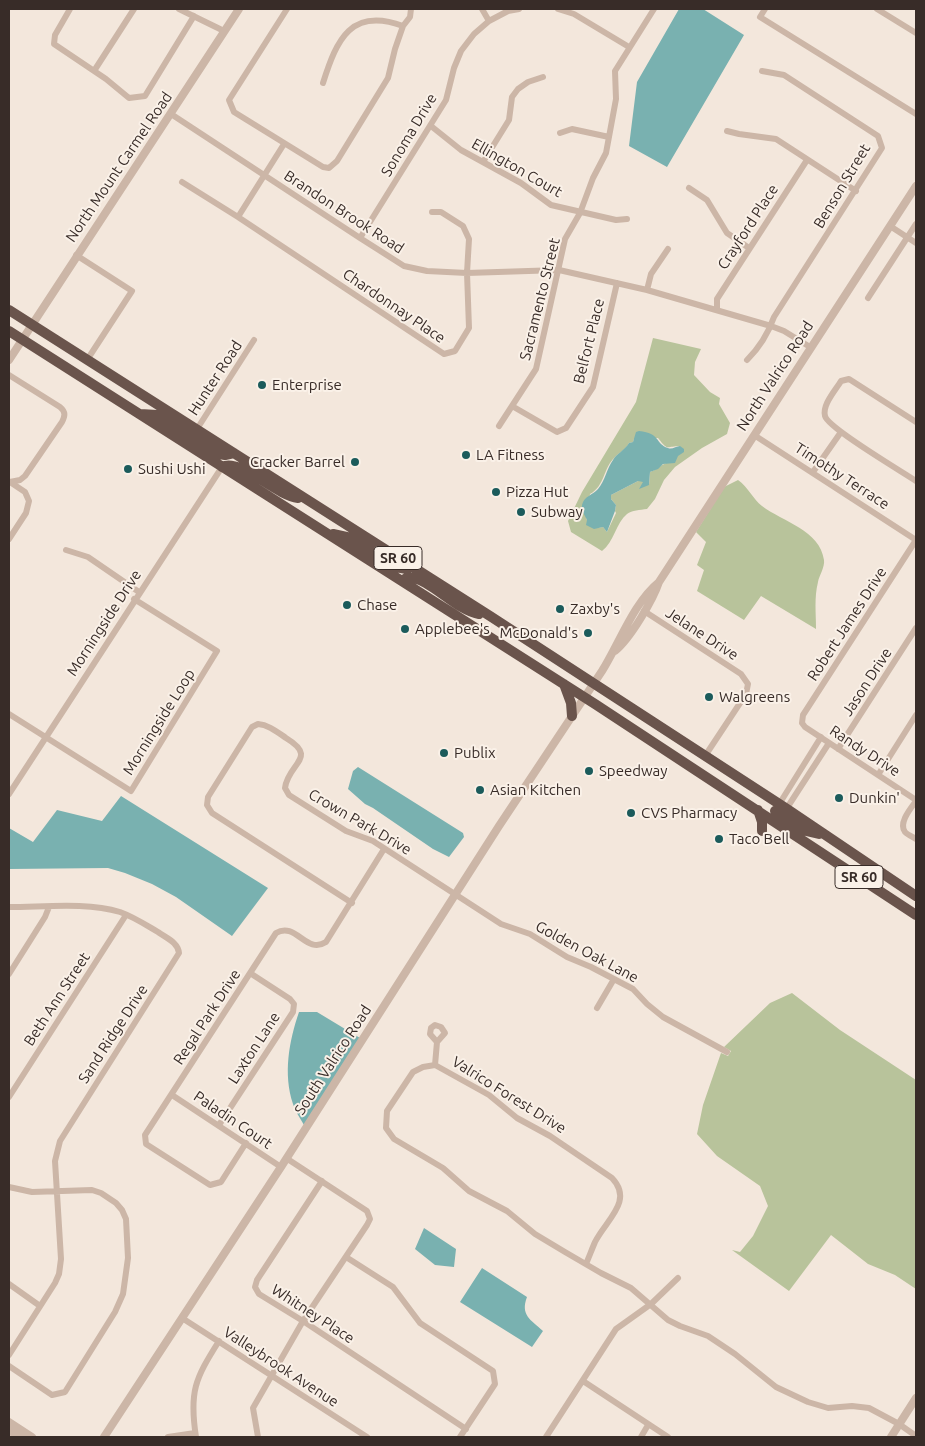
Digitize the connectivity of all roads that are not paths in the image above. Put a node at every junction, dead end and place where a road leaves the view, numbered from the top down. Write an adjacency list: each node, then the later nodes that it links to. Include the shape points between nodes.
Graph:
1 (70, 9): 20 (street, via 55,35 54,44)
2 (134, 9): 20 (street)
3 (179, 9): 14 (street)
4 (239, 9): 17 (street, North Mount Carmel Road)
5 (287, 9): 30 (street, via 229,100 234,112)
6 (411, 9): 16 (street, via 410,17)
7 (482, 9): 15 (street)
8 (518, 9): 15 (street, Sonoma Drive)
9 (558, 9): 13 (street)
10 (654, 9): 19 (street, Sacramento Street)
11 (765, 9): 25 (street, via 760,17)
12 (877, 9): 18 (street)
13 (575, 11): 19 (street)
14 (194, 16): 17 (street); 20 (street, via 145,96 129,98)
15 (490, 20): 26 (street, Sonoma Drive, via 461,51 446,100)
16 (403, 26): 23 (street, via 388,20 363,21 352,27 344,34); 30 (street, via 388,78 337,161 329,168 322,167)
17 (224, 32): 24 (street, North Mount Carmel Road)
18 (916, 33)
19 (628, 47): 29 (street, Sacramento Street, via 615,71 616,99)
20 (94, 71)
21 (762, 71): 37 (street, Benson Street, via 784,75 878,136 882,148)
22 (543, 77): 32 (street, via 528,82 512,97 509,120)
23 (323, 83)
24 (170, 114): 33 (street, Brandon Brook Road); 49 (street, North Mount Carmel Road)
25 (916, 114)
26 (431, 126): 32 (street, Ellington Court, via 461,150); 45 (street, Sonoma Drive)
27 (727, 131): 31 (street, via 776,139)
28 (560, 132): 29 (street, via 572,128)
29 (609, 137): 39 (street, Sacramento Street, via 606,153)
30 (284, 144): 33 (street)
31 (807, 160): 37 (street); 47 (street, Crayford Place)
32 (483, 162): 39 (street, Ellington Court, via 521,183 551,205)
33 (265, 175): 40 (street); 45 (street, Brandon Brook Road)
34 (182, 182): 40 (street, Chardonnay Place)
35 (916, 186): 43 (street, North Valrico Road)
36 (689, 188): 47 (street, via 707,200 727,232)
37 (856, 191): 58 (street, Benson Street)
38 (432, 212): 51 (street, Chardonnay Place, via 441,212 463,226 470,239)
39 (580, 213): 41 (street, Ellington Court); 50 (street, Sacramento Street, via 565,239)
40 (238, 217): 51 (street, Chardonnay Place, via 444,354 455,351 469,328)
41 (626, 219)
42 (916, 224): 44 (street)
43 (890, 226): 44 (street); 62 (street, North Valrico Road)
44 (908, 237): 46 (street); 54 (street)
45 (360, 238): 51 (street, Brandon Brook Road, via 404,266 427,272)
46 (916, 243)
47 (749, 248): 56 (street, Crayford Place, via 717,299)
48 (668, 249): 53 (street, via 651,274)
49 (76, 255): 57 (street, North Mount Carmel Road); 64 (street, via 132,291)
50 (559, 270): 51 (street, Brandon Brook Road); 52 (street, Brandon Brook Road); 67 (street, Sacramento Street, via 536,369)
51 (467, 273)
52 (617, 283): 53 (street, Brandon Brook Road); 67 (street, Belfort Place, via 593,387 566,428 557,432)
53 (646, 290): 56 (street, Brandon Brook Road)
54 (868, 298)
55 (9, 310): 57 (highway, SR 60)
56 (716, 310): 58 (street, Brandon Brook Road)
57 (32, 324): 60 (street, North Mount Carmel Road); 64 (highway, SR 60)
58 (771, 326): 62 (street, Brandon Brook Road, via 784,330); 65 (street, Benson Street, via 757,351)
59 (9, 331): 60 (highway, SR 60)
60 (22, 340): 63 (street, North Mount Carmel Road); 68 (highway, SR 60)
61 (254, 340): 71 (street, Hunter Road)
62 (810, 348): 73 (street, North Valrico Road)
63 (9, 360)
64 (87, 360): 71 (highway, SR 60)
65 (747, 360)
66 (9, 375): 78 (street, via 60,407 65,416 26,474 20,480)
67 (512, 406): 70 (street, Sacramento Street)
68 (139, 414): 74 (highway, via 157,415 219,454); 75 (highway, SR 60)
69 (916, 422): 72 (street, via 849,379 841,381 825,408 827,421)
70 (499, 426)
71 (197, 430): 74 (highway, SR 60)
72 (841, 432): 76 (street); 77 (street)
73 (754, 435): 76 (street, Timothy Terrace); 86 (street, North Valrico Road)
74 (234, 454): 79 (highway, SR 60)
75 (222, 467): 79 (highway, via 235,465 281,492); 80 (highway, SR 60); 87 (street, Morningside Drive)
76 (813, 472): 82 (street, Timothy Terrace)
77 (916, 481)
78 (9, 482): 81 (street, via 25,492 29,499 26,513)
79 (306, 499): 84 (highway, SR 60)
80 (325, 532): 84 (highway, via 351,538 401,569); 85 (highway, SR 60)
81 (9, 539)
82 (916, 540): 99 (street, Robert James Drive, via 803,715)
83 (66, 550): 87 (street, via 88,557)
84 (412, 566): 90 (highway, SR 60)
85 (402, 581): 90 (highway, via 418,579 461,607); 93 (highway, SR 60)
86 (659, 582): 89 (street, North Valrico Road); 92 (street, North Valrico Road, via 650,589 618,640)
87 (139, 592): 88 (street, Morningside Drive)
88 (134, 599): 100 (street, Morningside Drive); 100 (street, Morningside Loop, via 217,651 131,791)
89 (644, 611): 92 (street, North Valrico Road, via 624,644); 104 (street, Jelane Drive, via 741,674 748,684 746,694)
90 (490, 616): 94 (highway, SR 60)
91 (916, 628): 103 (street, Jason Drive)
92 (615, 651): 94 (street, North Valrico Road)
93 (564, 684): 95 (highway, SR 60); 98 (highway)
94 (594, 684): 95 (street, North Valrico Road); 104 (highway, SR 60)
95 (585, 697): 98 (street, South Valrico Road); 108 (highway, SR 60)
96 (9, 714): 100 (street, Morningside Loop)
97 (916, 715): 105 (street)
98 (572, 716): 113 (street, South Valrico Road)
99 (802, 722): 101 (street, Randy Drive)
100 (46, 737): 106 (street, Morningside Drive)
101 (821, 737): 102 (street, Randy Drive); 109 (street)
102 (829, 743): 103 (street, Randy Drive); 109 (street)
103 (838, 748): 105 (street, Randy Drive)
104 (705, 756): 109 (highway, SR 60)
105 (878, 775): 107 (street, Randy Drive)
106 (9, 794)
107 (916, 800): 111 (street, via 903,826 905,832)
108 (758, 810): 109 (highway, SR 60); 110 (highway)
109 (778, 813): 114 (highway, SR 60, via 806,831 825,835); 119 (highway, SR 60)
110 (762, 831)
111 (916, 839)
112 (384, 849): 113 (street, Crown Park Drive); 115 (street, Regal Park Drive); 115 (street, Crown Park Drive, via 373,841 346,831 290,795 285,788 286,781 301,757 301,750 297,744 266,725 258,724 252,728 208,797 207,805 212,813)
113 (456, 895): 122 (street, Golden Oak Lane, via 501,924 530,934 566,957); 131 (street, South Valrico Road)
114 (916, 896)
115 (352, 903): 120 (street, Regal Park Drive, via 321,946 312,945 289,930 282,929 276,933)
116 (49, 907): 117 (street, Sand Ridge Drive); 118 (street, Sand Ridge Drive, via 92,907); 121 (street)
117 (9, 908)
118 (126, 915): 128 (street, Beth Ann Street); 135 (street, Sand Ridge Drive, via 174,943 178,955 61,1138 56,1154)
119 (916, 915)
120 (250, 973): 127 (street, Regal Park Drive); 129 (street, Laxton Lane, via 290,999 294,1004 293,1012)
121 (9, 974)
122 (614, 979): 123 (street); 125 (street, Golden Oak Lane, via 633,989 663,1017)
123 (597, 1008)
124 (437, 1042): 126 (street)
125 (727, 1052)
126 (435, 1064): 137 (street, Valrico Forest Drive, via 489,1095 517,1118 550,1136 619,1184 622,1192 620,1204 595,1242); 137 (street, Valrico Forest Drive, via 413,1072 387,1111 386,1128 394,1140 443,1168 470,1191 507,1210 535,1234)
127 (172, 1095): 129 (street, Paladin Court); 130 (street, Regal Park Drive, via 145,1135 146,1144 178,1165 210,1185 221,1182)
128 (9, 1097)
129 (219, 1125): 130 (street, Paladin Court)
130 (246, 1143): 132 (street, Paladin Court)
131 (286, 1158): 132 (street, South Valrico Road); 133 (street)
132 (280, 1167): 142 (street, South Valrico Road)
133 (322, 1181): 136 (street, via 367,1211 370,1219); 143 (street, Whitney Place, via 255,1287 259,1294)
134 (9, 1187): 135 (street, via 32,1192)
135 (57, 1191): 141 (street, Sand Ridge Drive, via 59,1274); 146 (street, via 92,1190 122,1210 126,1219 128,1258 123,1294 116,1312 65,1392 52,1395)
136 (346, 1256): 143 (street); 153 (street, via 393,1287 420,1323 493,1371 495,1384)
137 (586, 1264): 140 (street, Valrico Forest Drive, via 631,1288)
138 (678, 1278): 140 (street)
139 (9, 1284): 141 (street)
140 (651, 1304): 148 (street, via 616,1329); 151 (street, Valrico Forest Drive, via 668,1320 708,1336 776,1387 828,1408 869,1408)
141 (40, 1306): 145 (street, Sand Ridge Drive)
142 (182, 1318): 144 (street, Valleybrook Avenue); 159 (street, South Valrico Road)
143 (303, 1321): 147 (street); 153 (street, Whitney Place)
144 (219, 1341): 147 (street, Valleybrook Avenue); 155 (street, via 203,1366 194,1390)
145 (9, 1355)
146 (9, 1366)
147 (271, 1375): 161 (street, via 253,1408); 162 (street, Valleybrook Avenue)
148 (583, 1381): 152 (street); 164 (street)
149 (916, 1398): 151 (street)
150 (9, 1422): 158 (street)
151 (900, 1424): 156 (street, Valrico Forest Drive); 167 (street)
152 (648, 1425): 165 (street); 166 (street)
153 (466, 1429): 163 (street)
154 (9, 1430): 157 (street)
155 (195, 1435): 160 (street)
156 (916, 1436)
157 (20, 1437)
158 (32, 1437)
159 (104, 1437)
160 (168, 1437)
161 (258, 1437)
162 (367, 1437)
163 (460, 1437)
164 (546, 1437)
165 (642, 1437)
166 (668, 1437)
167 (891, 1437)

